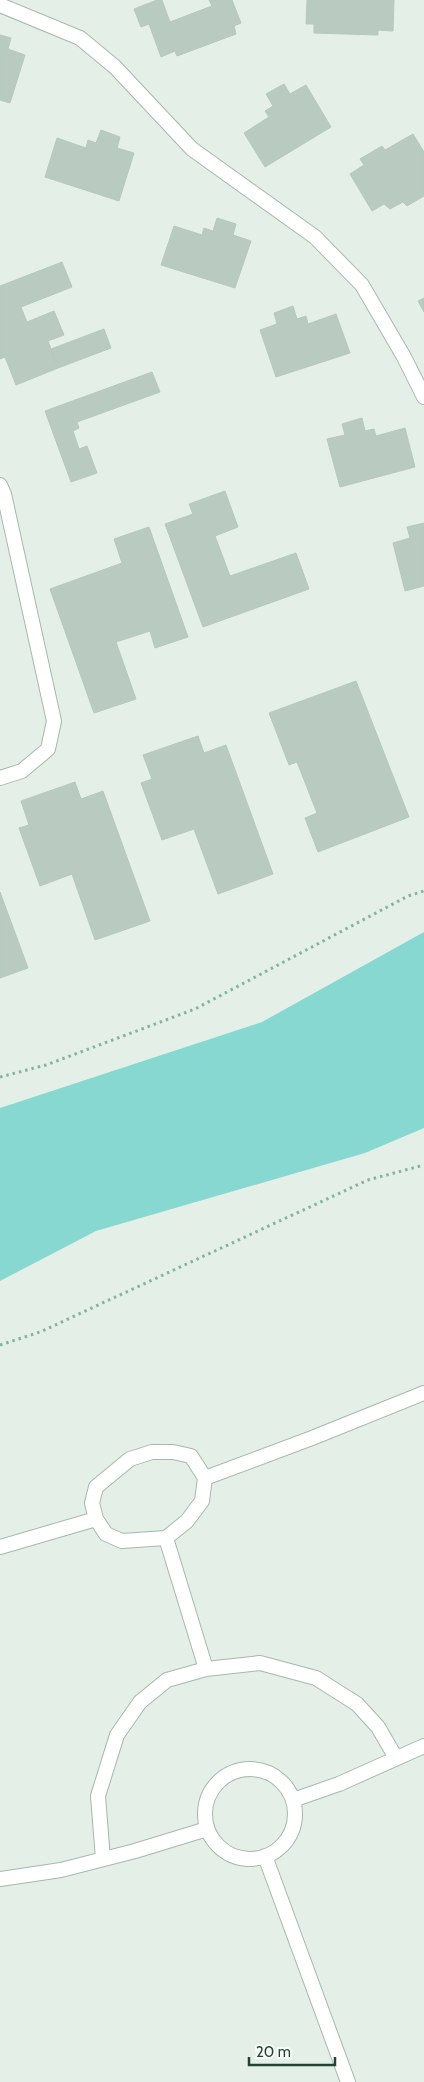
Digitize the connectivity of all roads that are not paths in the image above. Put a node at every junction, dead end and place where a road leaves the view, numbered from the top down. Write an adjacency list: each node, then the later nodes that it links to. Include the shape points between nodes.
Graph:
1 (0, 5): 2 (lane, via 80,38 115,67 192,149 315,237 362,285)
2 (424, 397)
3 (0, 485): 4 (lane, via 54,721 48,750 22,771)
4 (0, 778)
5 (424, 1393): 6 (lane)
6 (205, 1478): 7 (lane, via 191,1456 152,1452 130,1459 96,1487 92,1503); 8 (lane, via 202,1501 187,1521)
7 (96, 1519): 8 (lane, via 106,1534 122,1541); 9 (lane)
8 (166, 1538): 10 (lane)
9 (0, 1548)
10 (206, 1669): 12 (lane, via 260,1663 316,1678 357,1704 378,1727); 16 (lane, via 168,1680 140,1702 117,1735 98,1796)
11 (424, 1746): 12 (lane)
12 (396, 1758): 13 (lane)
13 (294, 1800): 14 (lane, via 286,1786 266,1771 251,1768 235,1770 216,1783 206,1803 204,1818); 15 (lane, via 291,1834 282,1846)
14 (207, 1829): 15 (lane, via 214,1843 227,1853 250,1859); 16 (lane)
15 (264, 1856): 18 (lane)
16 (103, 1859): 17 (lane, via 61,1870)
17 (0, 1879)
18 (348, 2082)

